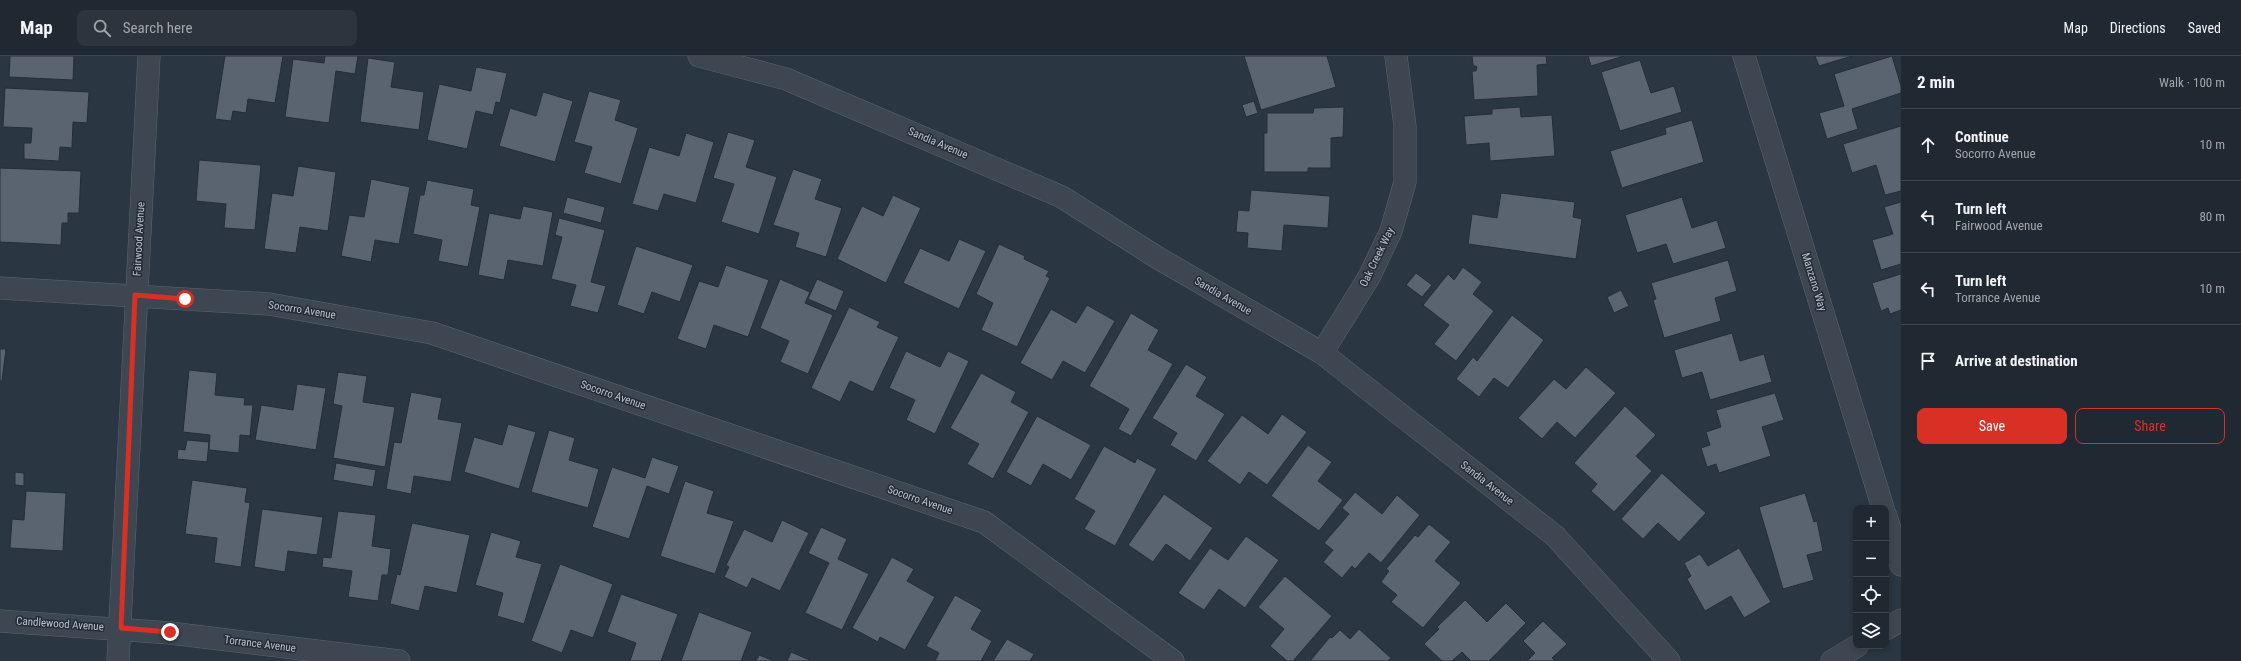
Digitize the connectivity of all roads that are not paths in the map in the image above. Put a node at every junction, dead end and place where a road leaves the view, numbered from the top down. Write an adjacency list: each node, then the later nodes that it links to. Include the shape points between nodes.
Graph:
1 (149, 56): 6 (street, Fairwood Avenue)
2 (698, 56): 7 (street, Sandia Avenue, via 786,79 1062,197 1158,258)
3 (1396, 56): 7 (street, Oak Creek Way, via 1405,126 1406,182 1391,231 1369,277)
4 (1744, 56): 8 (street, Manzano Way)
5 (0, 288): 6 (street, Socorro Avenue)
6 (135, 295): 14 (street, Fairwood Avenue); 18 (street, Socorro Avenue, via 269,304 432,333 984,522)
7 (1322, 353): 19 (street, Sandia Avenue, via 1555,536)
8 (1882, 505)
9 (1889, 526): 10 (street)
10 (1901, 565)
11 (0, 620): 14 (street, Candlewood Avenue)
12 (1901, 620): 13 (street)
13 (1889, 627)
14 (121, 628): 16 (street, Fairwood Avenue); 17 (street, Torrance Avenue)
15 (1853, 648): 20 (street)
16 (118, 661)
17 (399, 661)
18 (1173, 661)
19 (1669, 661)
20 (1832, 661)

